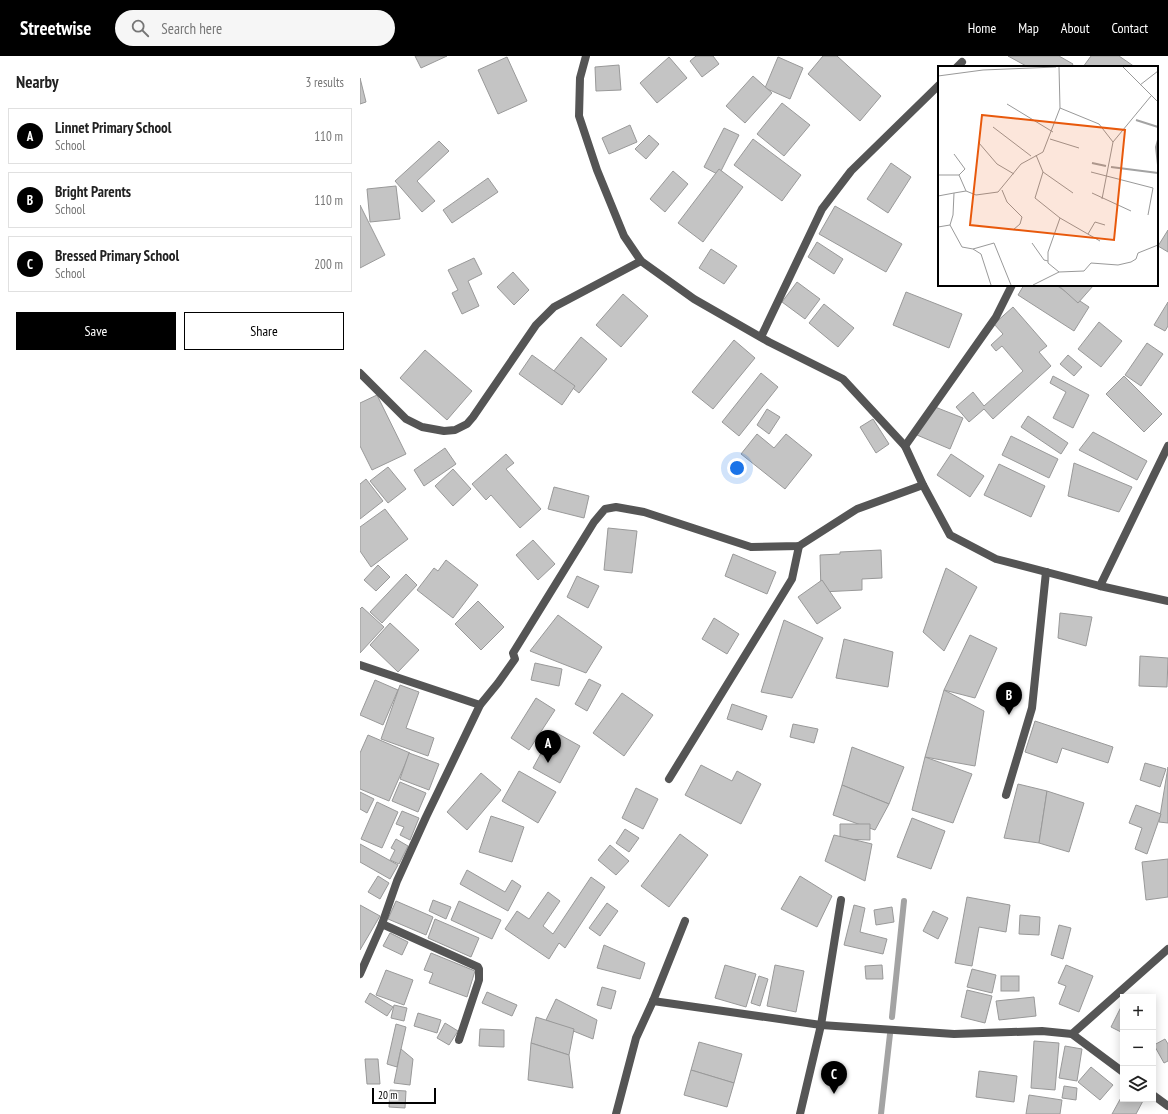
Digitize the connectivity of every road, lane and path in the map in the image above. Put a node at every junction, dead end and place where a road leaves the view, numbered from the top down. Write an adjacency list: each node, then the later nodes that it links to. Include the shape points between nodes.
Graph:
1 (586, 56): 3 (street, via 580,78 578,116 624,236)
2 (938, 86): 5 (street, via 851,171 822,209)
3 (641, 261): 5 (street, via 694,299); 6 (street, via 554,306 536,325 473,417 455,430 422,427 406,419)
4 (1012, 286): 7 (street, via 996,317)
5 (761, 337): 7 (street, via 843,379)
6 (360, 373)
7 (904, 446): 9 (street)
8 (1168, 446): 12 (street)
9 (923, 484): 10 (street, via 857,509); 11 (street, via 950,536 996,559)
10 (799, 546): 15 (street, via 751,547 644,512 616,507 605,509 594,522 513,654 515,659); 16 (street, via 792,580)
11 (1046, 572): 12 (street); 17 (street, via 1032,708)
12 (1100, 586): 13 (street)
13 (1168, 601)
14 (360, 665): 15 (street)
15 (480, 705): 20 (street, via 397,881)
16 (669, 779)
17 (1006, 795)
18 (841, 900): 24 (street)
19 (685, 921): 23 (street)
20 (382, 924): 22 (street); 26 (street, via 478,967 479,980)
21 (1168, 949): 25 (street)
22 (360, 974)
23 (653, 1001): 24 (street); 30 (street, via 636,1038)
24 (821, 1025): 25 (street, via 954,1034 1042,1031); 31 (street)
25 (1072, 1034): 27 (street)
26 (459, 1040)
27 (1120, 1070)
28 (1156, 1097): 29 (street)
29 (1168, 1106)
30 (616, 1114)
31 (800, 1114)

